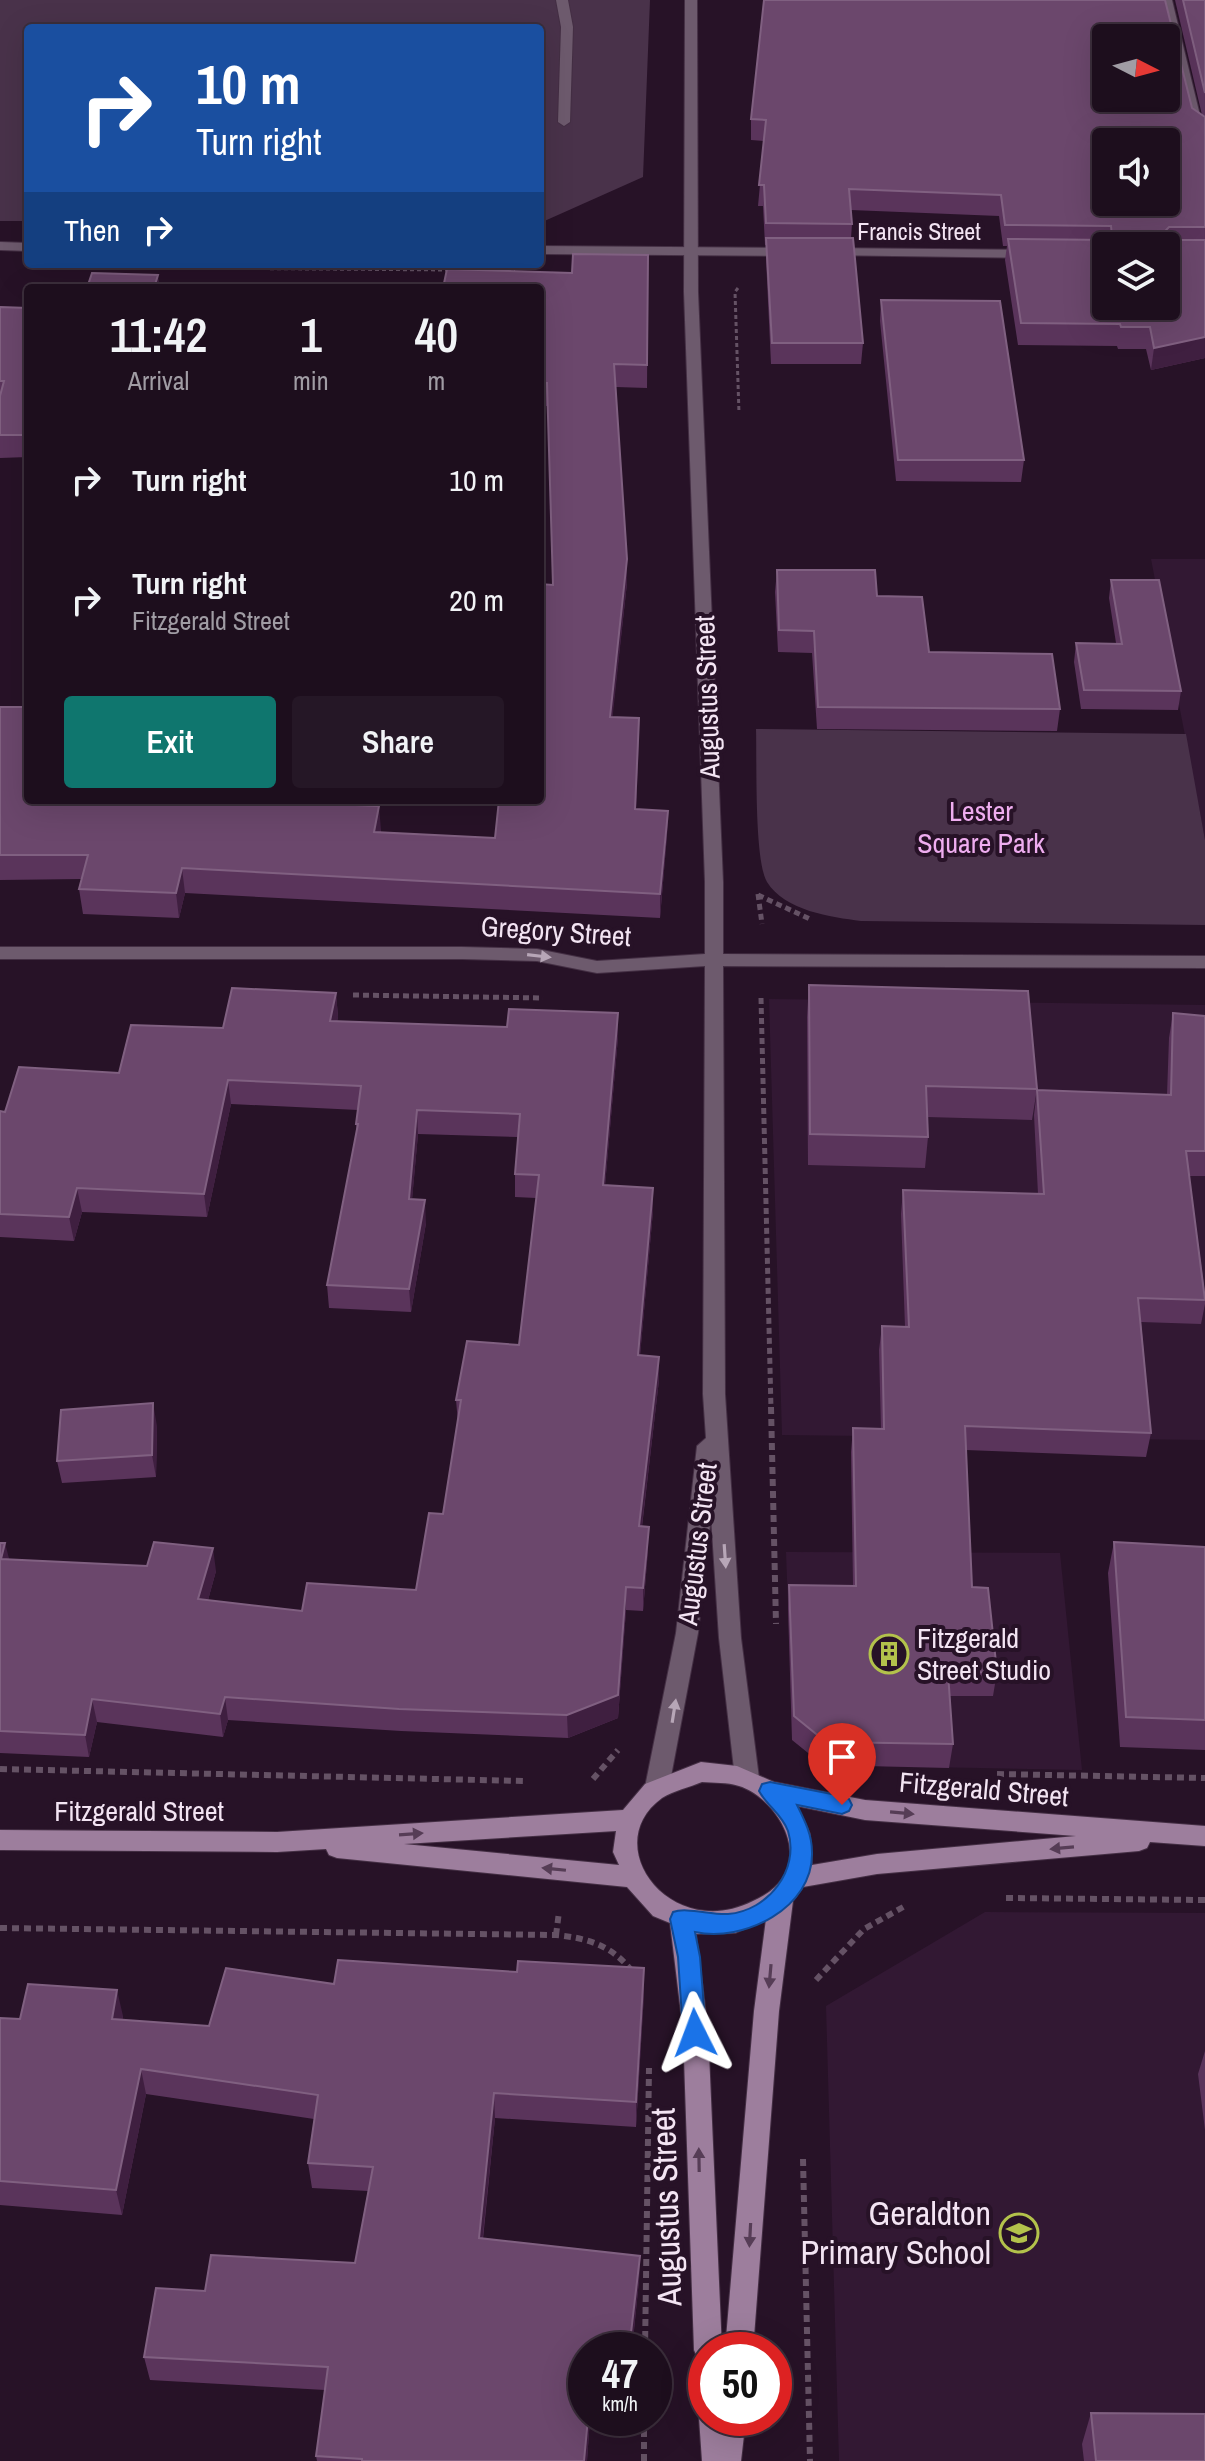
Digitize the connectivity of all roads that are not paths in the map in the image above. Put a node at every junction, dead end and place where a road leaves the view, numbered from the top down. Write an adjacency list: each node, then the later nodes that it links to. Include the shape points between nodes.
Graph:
1 (562, 0): 4 (street, via 567,27)
2 (691, 0): 9 (street, Augustus Street)
3 (1166, 0): 5 (street, via 1199,128)
4 (564, 122)
5 (1205, 132)
6 (0, 246): 7 (street)
7 (24, 247)
8 (544, 250): 9 (street, Francis Street)
9 (690, 251): 10 (street, Francis Street); 12 (street, Augustus Street, via 714,882)
10 (1043, 254)
11 (0, 953): 12 (street, Gregory Street, one-way to 12, via 462,953 537,955 597,967)
12 (712, 960): 13 (street, Gregory Street); 14 (street, Augustus Street)
13 (1205, 962)
14 (714, 1394): 15 (street, Augustus Street, one-way to 15, via 730,1638); 16 (street, Augustus Street, one-way to 14, via 687,1633)
15 (747, 1778): 16 (main road, via 701,1772); 17 (main road)
16 (657, 1787): 18 (main road)
17 (770, 1791): 19 (main road, Fitzgerald Street, one-way to 19, via 865,1810); 23 (main road, via 789,1809 799,1831 802,1855)
18 (630, 1820): 21 (main road, Fitzgerald Street, one-way to 18); 22 (main road, via 625,1839)
19 (1200, 1836): 23 (main road, Fitzgerald Street, one-way to 23, via 877,1864)
20 (0, 1840): 21 (main road, Fitzgerald Street)
21 (277, 1842): 22 (main road, Fitzgerald Street, one-way to 21)
22 (632, 1877): 24 (main road, via 643,1894)
23 (788, 1888): 24 (main road, via 759,1914 733,1923); 26 (main road, one-way to 26, via 760,2060)
24 (681, 1919): 25 (main road, Augustus Street, one-way to 24, via 691,1976)
25 (707, 2332)
26 (741, 2332)
27 (714, 2436): 29 (main road)
28 (730, 2436): 30 (main road)
29 (716, 2461)
30 (727, 2461)

